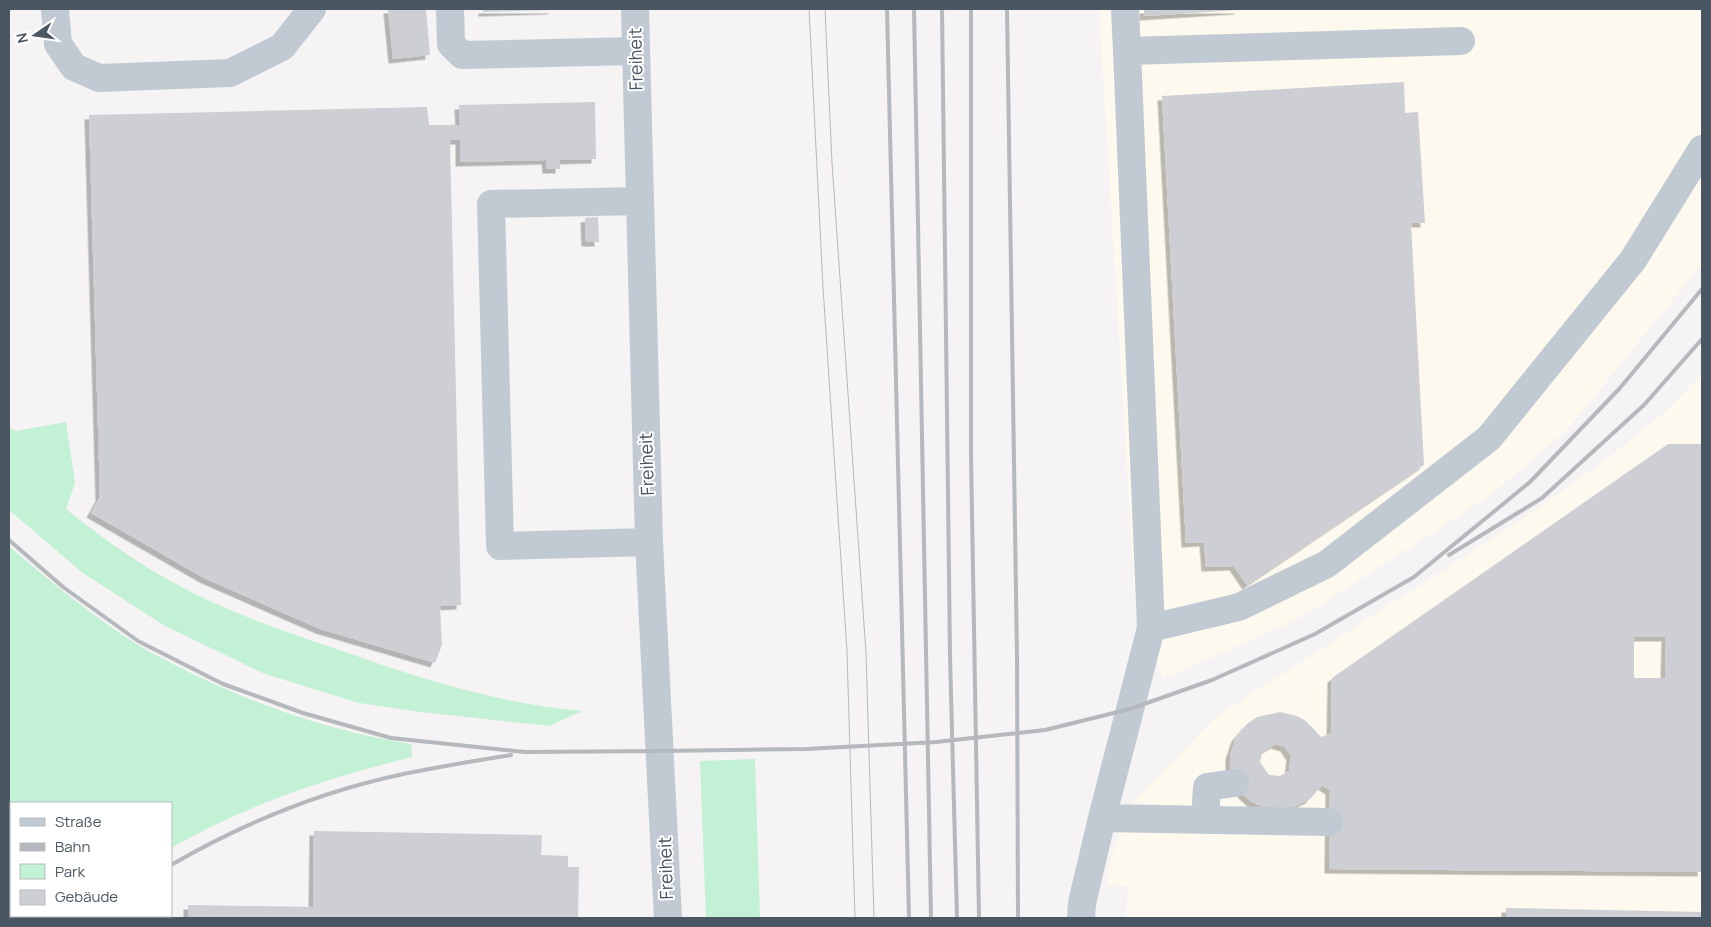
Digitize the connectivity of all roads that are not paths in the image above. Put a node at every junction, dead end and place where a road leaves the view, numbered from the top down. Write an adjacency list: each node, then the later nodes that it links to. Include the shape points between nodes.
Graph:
1 (55, 9): 2 (street, via 58,44 74,67 99,78 230,73 282,47)
2 (312, 9)
3 (450, 9): 7 (street, via 451,44 462,55)
4 (635, 9): 7 (street, Freiheit)
5 (1125, 9): 8 (street)
6 (1461, 41): 8 (street)
7 (636, 51): 10 (street, Freiheit)
8 (1127, 52): 12 (street)
9 (1702, 149): 12 (street, via 1632,260 1489,438 1327,564 1239,607)
10 (639, 201): 11 (street, Freiheit); 11 (street, via 491,204 500,546)
11 (649, 542): 17 (street, Freiheit)
12 (1151, 628): 14 (street)
13 (1235, 784): 15 (street, via 1207,787)
14 (1102, 818): 15 (street); 18 (street)
15 (1205, 820): 16 (street)
16 (1329, 822)
17 (668, 918)
18 (1081, 918)

